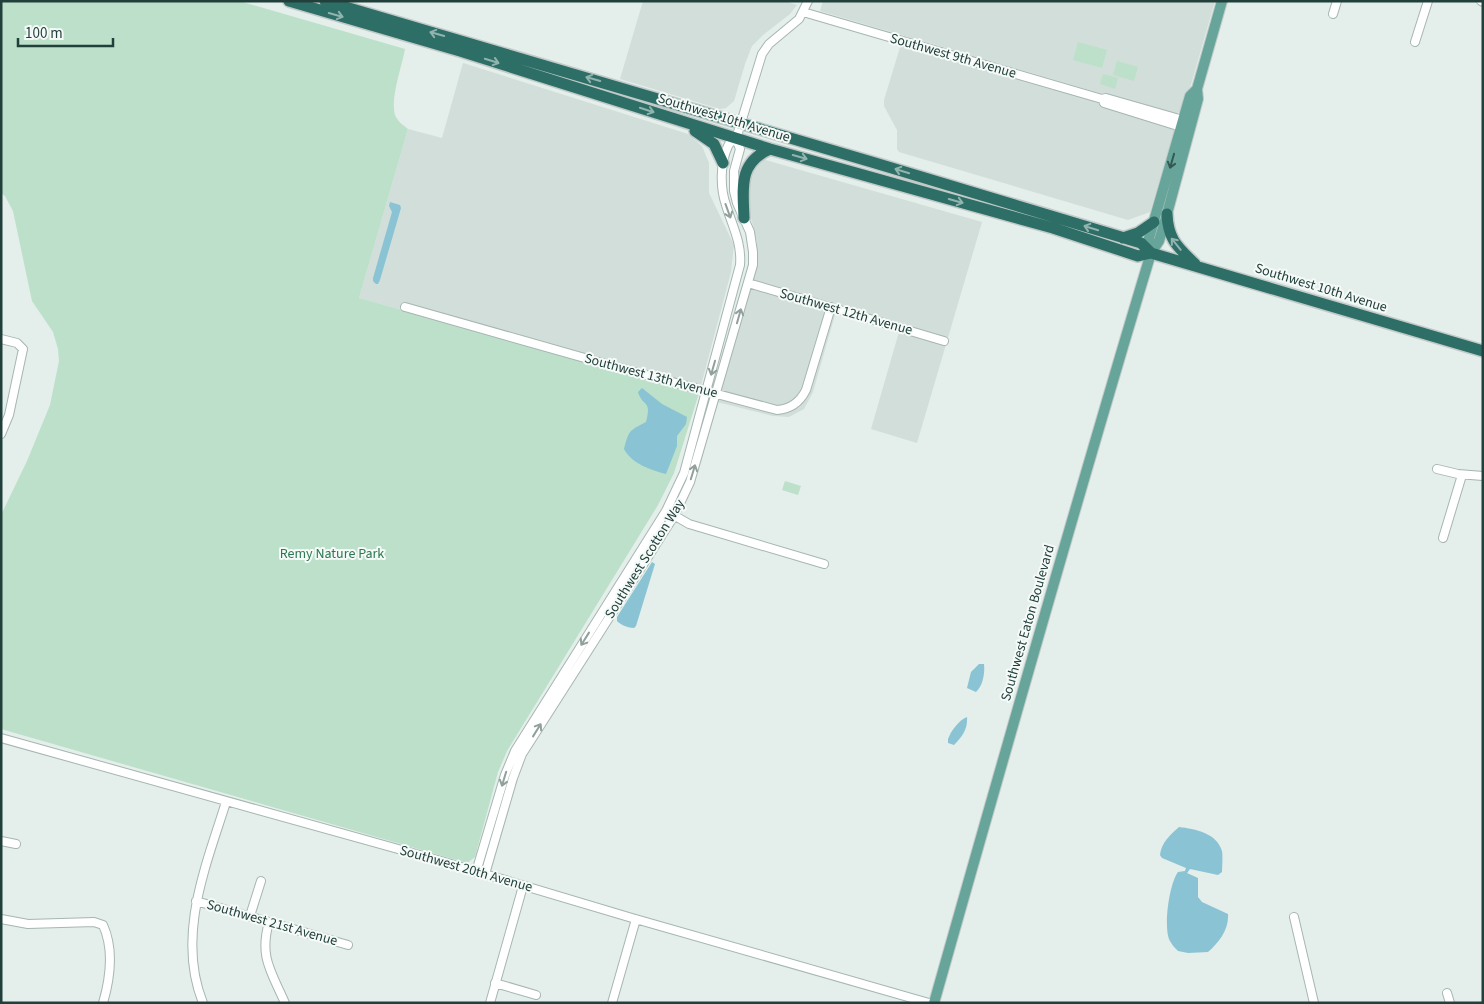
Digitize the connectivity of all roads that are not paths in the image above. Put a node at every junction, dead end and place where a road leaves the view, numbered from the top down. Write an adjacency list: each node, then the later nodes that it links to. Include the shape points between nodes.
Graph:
1 (289, 1): 11 (highway, Southwest 10th Avenue, one-way to 11)
2 (324, 1): 12 (highway, Southwest 10th Avenue, one-way to 2)
3 (808, 1): 7 (street, Southwest Scotton Way)
4 (1222, 1): 10 (main road, Southwest Eaton Boulevard)
5 (1337, 1): 8 (street)
6 (1428, 1): 9 (street)
7 (804, 12): 12 (street, Southwest Scotton Way, via 762,54); 13 (street, Southwest 9th Avenue, via 1106,98)
8 (1333, 14)
9 (1415, 42)
10 (1197, 88): 13 (main road, Southwest Eaton Boulevard, via 1190,96); 16 (main road, Southwest Eaton Boulevard, via 1198,99)
11 (684, 122): 14 (highway, Southwest 10th Avenue); 17 (highway, via 710,140)
12 (741, 123): 14 (street, Southwest Scotton Way); 21 (highway, Southwest 10th Avenue, one-way to 12)
13 (1182, 123): 16 (main road, via 1186,126); 20 (main road, Southwest Eaton Boulevard, one-way to 20)
14 (736, 139): 15 (highway, Southwest 10th Avenue); 17 (street, Southwest Scotton Way, via 728,145); 19 (street, Southwest Scotton Way, via 740,149 734,171 734,191)
15 (770, 149): 19 (highway, via 748,165 743,185); 22 (highway, Southwest 10th Avenue, one-way to 22, via 1138,256)
16 (1183, 154): 18 (main road, Southwest Eaton Boulevard)
17 (724, 163): 30 (street, Southwest Scotton Way, one-way to 30, via 724,198 737,234 740,265)
18 (1167, 214): 22 (main road, Southwest Eaton Boulevard, via 1159,241); 23 (highway, one-way to 18, via 1170,237)
19 (744, 218): 24 (street, Southwest Scotton Way, via 753,252)
20 (1154, 222): 21 (highway, via 1143,231); 22 (main road, Southwest Eaton Boulevard, via 1149,238)
21 (1123, 238): 22 (highway, Southwest 10th Avenue, via 1141,243)
22 (1151, 252): 23 (highway, Southwest 10th Avenue); 65 (main road, Southwest Eaton Boulevard)
23 (1199, 267): 29 (highway, Southwest 10th Avenue)
24 (748, 283): 25 (street, Southwest 12th Avenue); 31 (street, Southwest Scotton Way, one-way to 24)
25 (830, 307): 28 (street, Southwest 12th Avenue); 31 (street, Southwest 13th Avenue, via 800,401 777,410)
26 (405, 308): 30 (street, Southwest 13th Avenue)
27 (1, 339): 32 (street, via 22,347)
28 (944, 341)
29 (1483, 351)
30 (707, 391): 31 (street, Southwest 13th Avenue); 36 (street, Southwest Scotton Way, via 684,473)
31 (716, 393): 37 (street, Southwest Scotton Way, one-way to 31, via 690,482)
32 (1, 434)
33 (1437, 469): 34 (street)
34 (1462, 475): 35 (street); 38 (street)
35 (1483, 476)
36 (666, 511): 37 (street); 40 (street, Southwest Scotton Way, one-way to 40)
37 (674, 516): 39 (street, via 689,524); 40 (street, Southwest Scotton Way)
38 (1443, 538)
39 (824, 564)
40 (543, 714): 45 (street, Southwest Scotton Way, one-way to 45, via 522,738 509,764); 46 (street, Southwest Scotton Way, one-way to 40, via 517,767)
41 (1, 738): 42 (street, Southwest 20th Avenue)
42 (226, 802): 45 (street, Southwest 20th Avenue); 49 (street)
43 (1, 841): 44 (street)
44 (16, 844)
45 (476, 872): 46 (street, Southwest 20th Avenue)
46 (486, 874): 48 (street, Southwest 20th Avenue)
47 (261, 881): 50 (street)
48 (524, 886): 53 (street, Southwest 20th Avenue); 56 (street)
49 (196, 901): 50 (street, Southwest 21st Avenue); 60 (street, via 192,951)
50 (250, 916): 54 (street, Southwest 21st Avenue)
51 (1294, 917): 66 (street)
52 (1, 919): 59 (street, via 28,924 94,922 103,925 110,970)
53 (636, 919): 63 (street); 64 (street, Southwest 20th Avenue)
54 (269, 922): 55 (street, Southwest 21st Avenue); 61 (street, via 264,952)
55 (348, 945)
56 (495, 983): 58 (street); 62 (street)
57 (1447, 993): 67 (street)
58 (536, 995)
59 (102, 1003)
60 (204, 1003)
61 (285, 1003)
62 (490, 1003)
63 (612, 1003)
64 (929, 1003)
65 (934, 1003)
66 (1314, 1003)
67 (1450, 1003)

